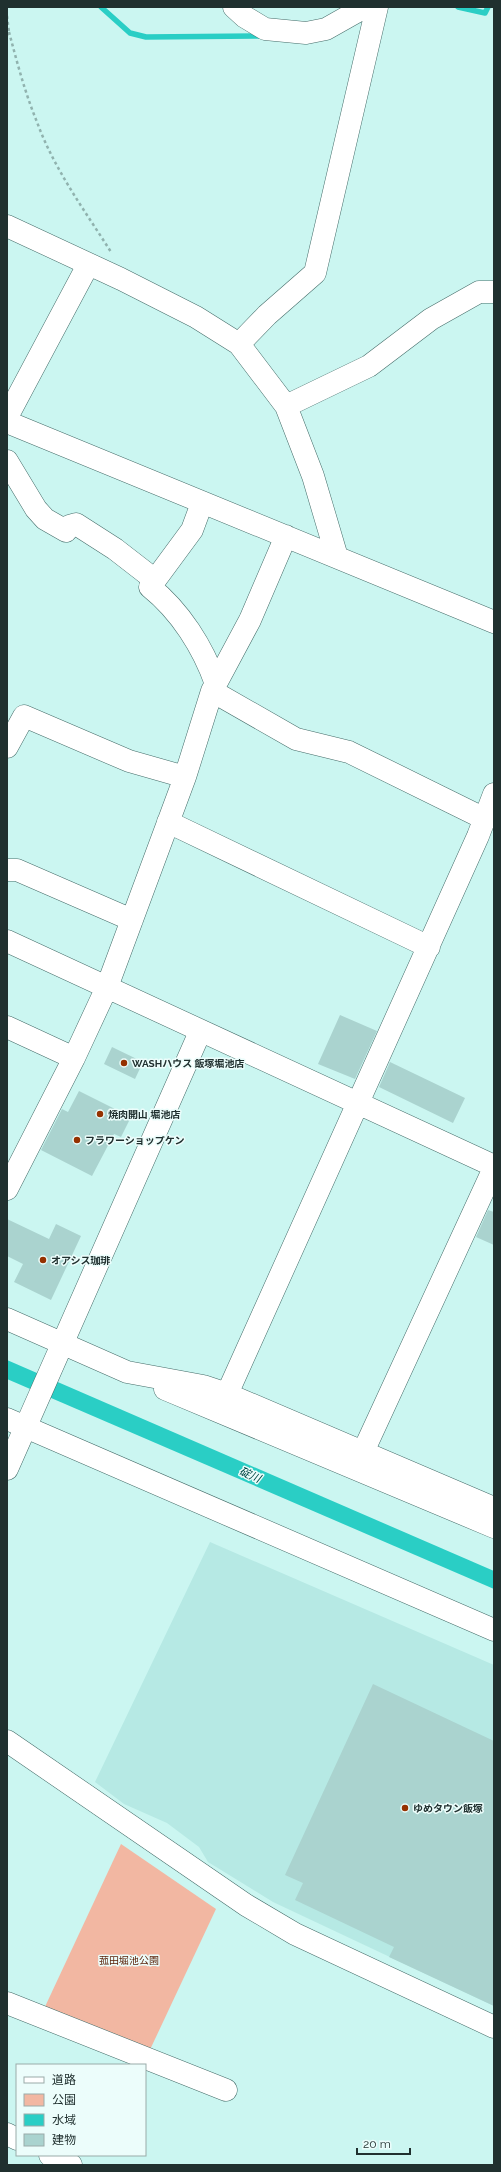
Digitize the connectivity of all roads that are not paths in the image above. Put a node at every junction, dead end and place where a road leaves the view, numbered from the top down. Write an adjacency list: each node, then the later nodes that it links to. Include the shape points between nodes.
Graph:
1 (234, 7): 2 (street, via 265,29 306,33 326,29)
2 (365, 7)
3 (376, 7): 7 (street, via 315,273 267,315)
4 (7, 226): 5 (street)
5 (88, 265): 7 (street, via 196,317); 9 (street)
6 (494, 292): 8 (street, via 479,292 431,319 369,366)
7 (239, 344): 8 (street)
8 (286, 406): 14 (street, via 313,476)
9 (7, 417)
10 (7, 422): 12 (street)
11 (7, 461): 15 (street, via 36,509 45,519 66,531 69,526 76,524 115,549)
12 (202, 503): 13 (street); 15 (street, via 192,530)
13 (286, 536): 14 (street); 17 (street, via 250,620)
14 (337, 557): 16 (street)
15 (155, 580): 17 (street, via 150,587 167,601 178,616 209,665)
16 (494, 622)
17 (214, 688): 19 (street); 21 (street, via 296,739 349,752)
18 (7, 747): 19 (street, via 24,716 129,761)
19 (184, 777): 22 (street)
20 (494, 794): 21 (street)
21 (484, 819): 26 (street)
22 (168, 822): 24 (street); 26 (street)
23 (7, 870): 24 (street, via 17,870)
24 (132, 920): 27 (street)
25 (7, 941): 27 (street)
26 (429, 947): 31 (street)
27 (107, 987): 29 (street); 30 (street)
28 (7, 1027): 30 (street)
29 (200, 1032): 31 (street); 35 (street)
30 (74, 1058): 33 (street)
31 (359, 1104): 32 (street); 37 (street)
32 (494, 1167): 39 (street)
33 (7, 1189)
34 (7, 1319): 35 (street)
35 (61, 1345): 36 (street); 38 (street)
36 (127, 1372): 37 (street, via 203,1386); 42 (street)
37 (227, 1394): 39 (street)
38 (20, 1423): 40 (street); 43 (street)
39 (363, 1452): 41 (street)
40 (7, 1469)
41 (494, 1508)
42 (494, 1527)
43 (494, 1630)
44 (7, 1741): 46 (street, via 246,1905 289,1930)
45 (7, 2003): 47 (street)
46 (494, 2027)
47 (226, 2090)
48 (7, 2134): 49 (street)
49 (16, 2138)
50 (52, 2156): 51 (street)
51 (70, 2165)

